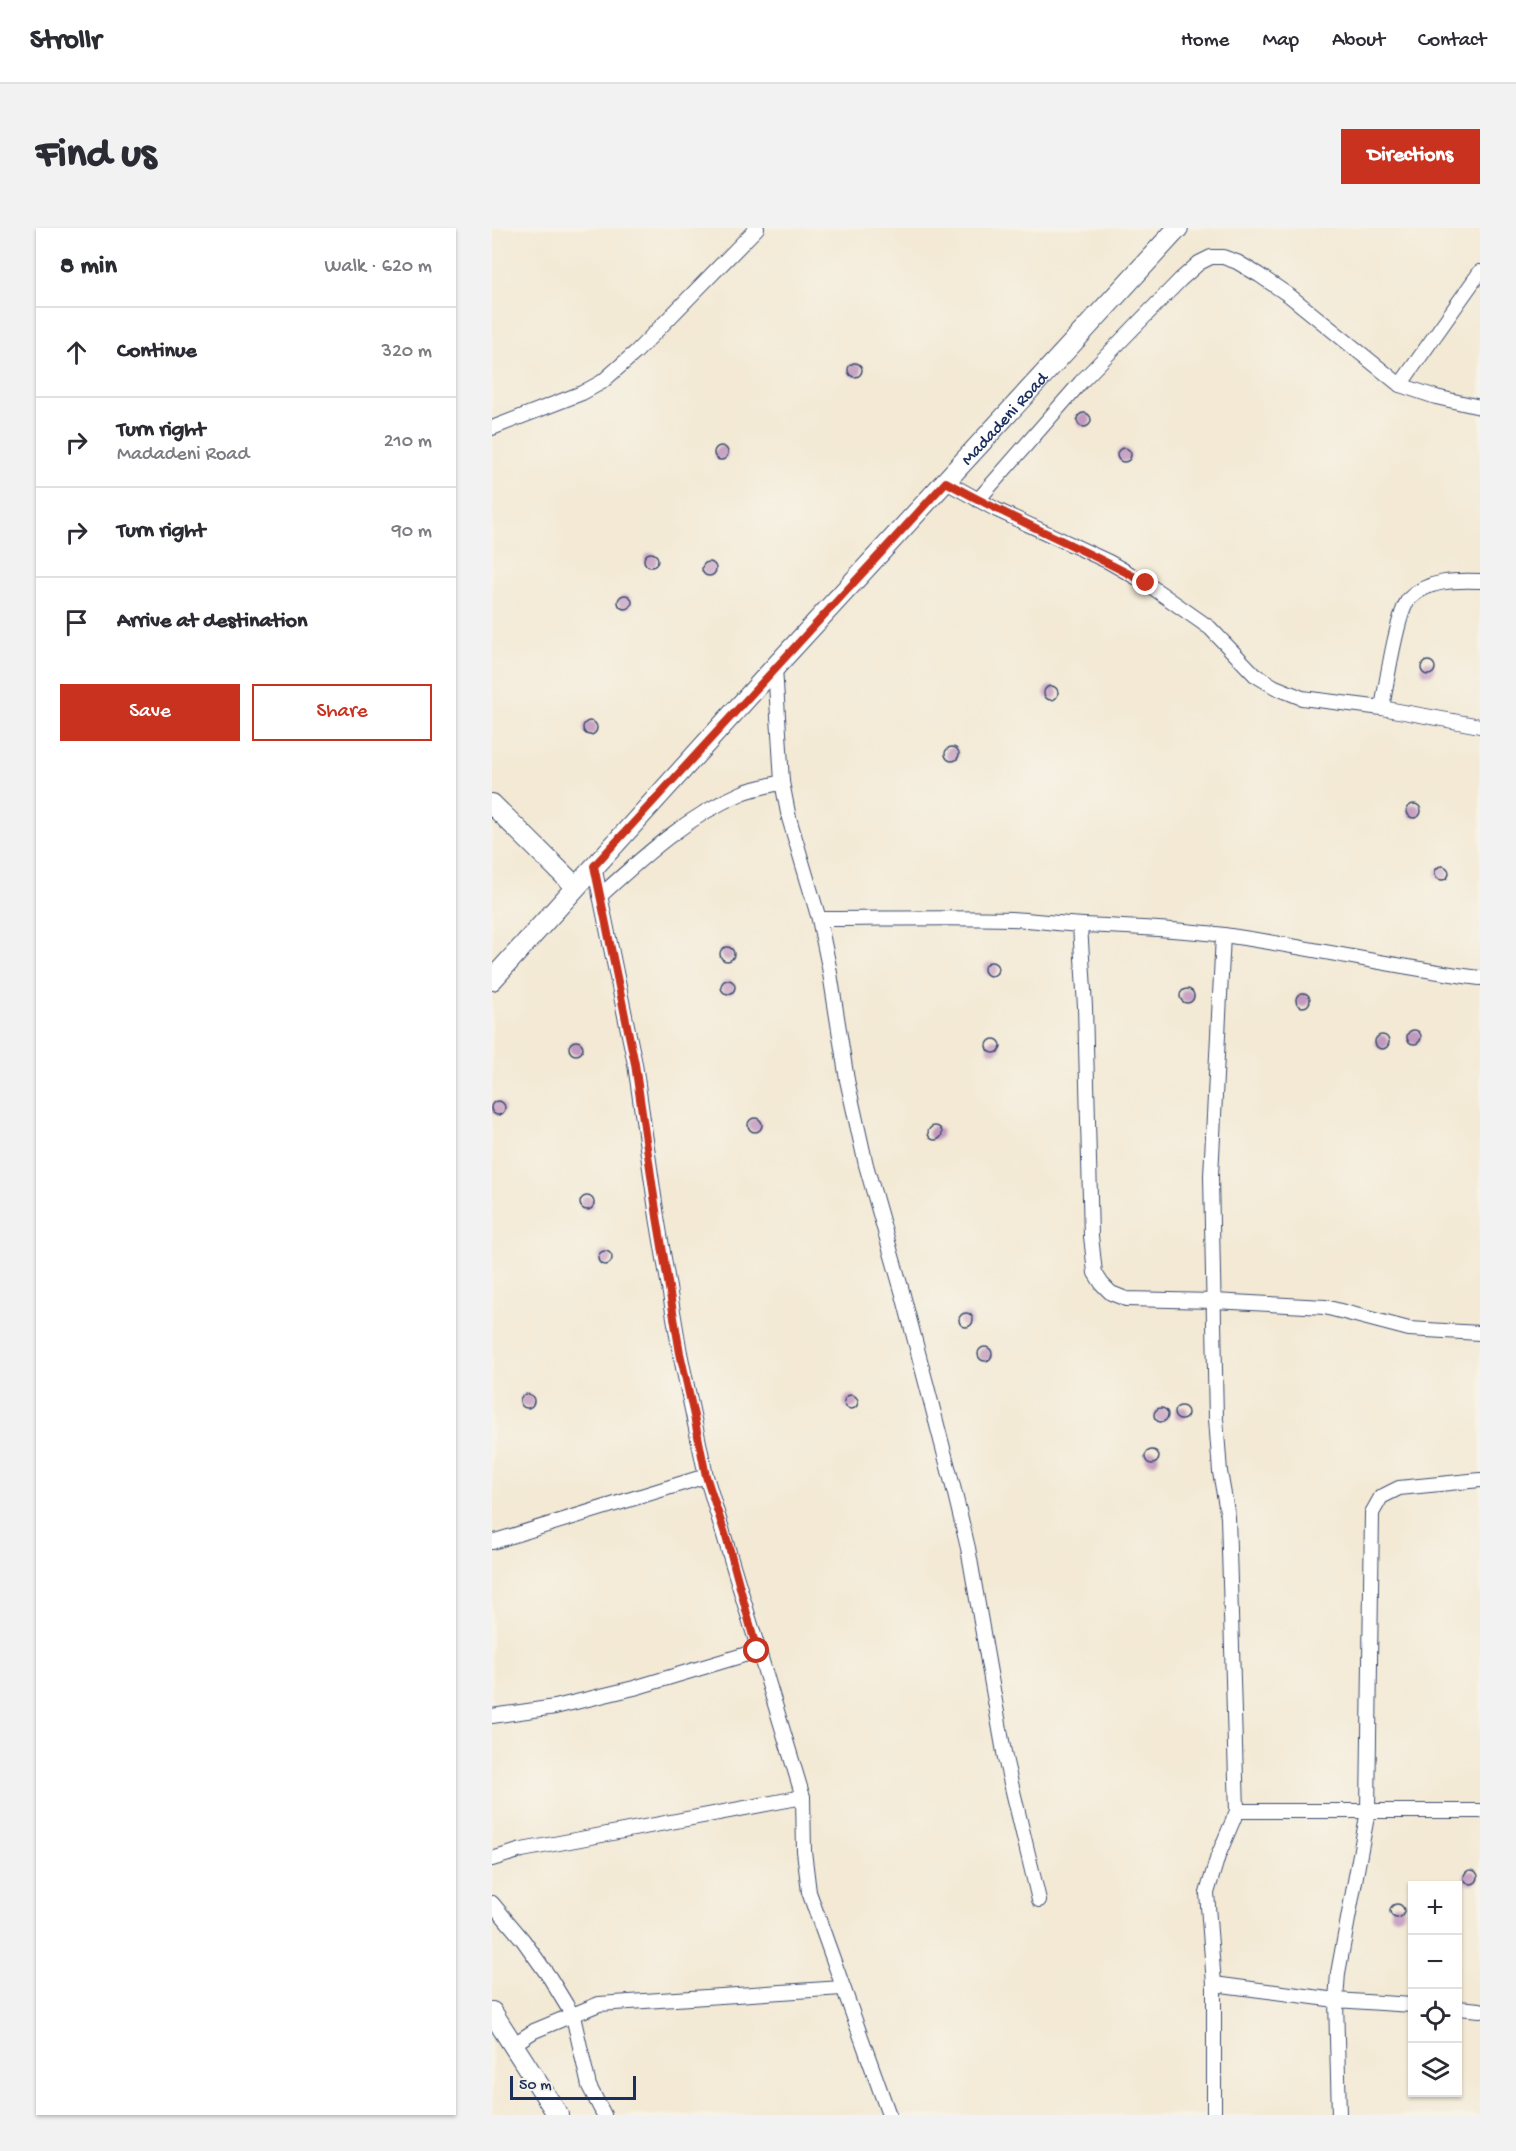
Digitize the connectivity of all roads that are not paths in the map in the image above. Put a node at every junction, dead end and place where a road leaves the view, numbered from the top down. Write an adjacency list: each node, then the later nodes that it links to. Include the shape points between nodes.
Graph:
1 (757, 228): 6 (street, via 602,382)
2 (1178, 228): 7 (street, Madadeni Road)
3 (1480, 272): 4 (street)
4 (1400, 385): 5 (street); 8 (street, via 1290,296 1237,262 1211,257 1180,280 1081,382)
5 (1480, 407)
6 (492, 428)
7 (946, 482): 8 (street); 10 (street, Madadeni Road)
8 (978, 500): 11 (street, via 1146,583 1210,628 1255,675 1275,687 1302,698)
9 (1480, 581): 11 (street, via 1443,582 1428,586 1408,600)
10 (775, 667): 13 (street); 15 (street, Madadeni Road)
11 (1382, 708): 12 (street)
12 (1480, 726)
13 (782, 782): 17 (street, via 743,792 688,822 658,843); 18 (street)
14 (492, 804): 16 (street)
15 (594, 866): 16 (street, Madadeni Road); 17 (street)
16 (575, 886): 22 (street, Madadeni Road)
17 (600, 896): 25 (street, via 635,1064 676,1331)
18 (819, 920): 19 (street, via 1003,919); 35 (street, via 855,1118 956,1494 1005,1758)
19 (1080, 925): 20 (street); 23 (street, via 1095,1273 1111,1293 1126,1299)
20 (1223, 935): 21 (street); 23 (street, via 1211,1176)
21 (1480, 978)
22 (492, 980)
23 (1214, 1301): 24 (street, via 1324,1307 1410,1329); 31 (street, via 1216,1419 1230,1554)
24 (1480, 1333)
25 (706, 1476): 27 (street); 28 (street)
26 (1480, 1480): 32 (street, via 1399,1488 1381,1497 1372,1513)
27 (492, 1542)
28 (757, 1651): 29 (street, via 577,1702); 30 (street)
29 (492, 1716)
30 (803, 1797): 34 (street); 38 (street, via 809,1892)
31 (1237, 1811): 32 (street); 37 (street, via 1207,1893)
32 (1368, 1811): 33 (street); 39 (street)
33 (1480, 1811)
34 (492, 1859)
35 (1039, 1900)
36 (492, 1903): 44 (street, via 544,1968)
37 (1214, 1984): 39 (street); 49 (street)
38 (842, 1988): 44 (street, via 615,2002 584,2009); 48 (street)
39 (1336, 2000): 40 (street); 50 (street)
40 (1408, 2005)
41 (1462, 2008): 42 (street)
42 (1480, 2010)
43 (492, 2012): 45 (street)
44 (573, 2016): 45 (street, via 534,2031); 47 (street, via 589,2086)
45 (514, 2044): 46 (street)
46 (558, 2115)
47 (604, 2115)
48 (889, 2115)
49 (1214, 2115)
50 (1339, 2115)

